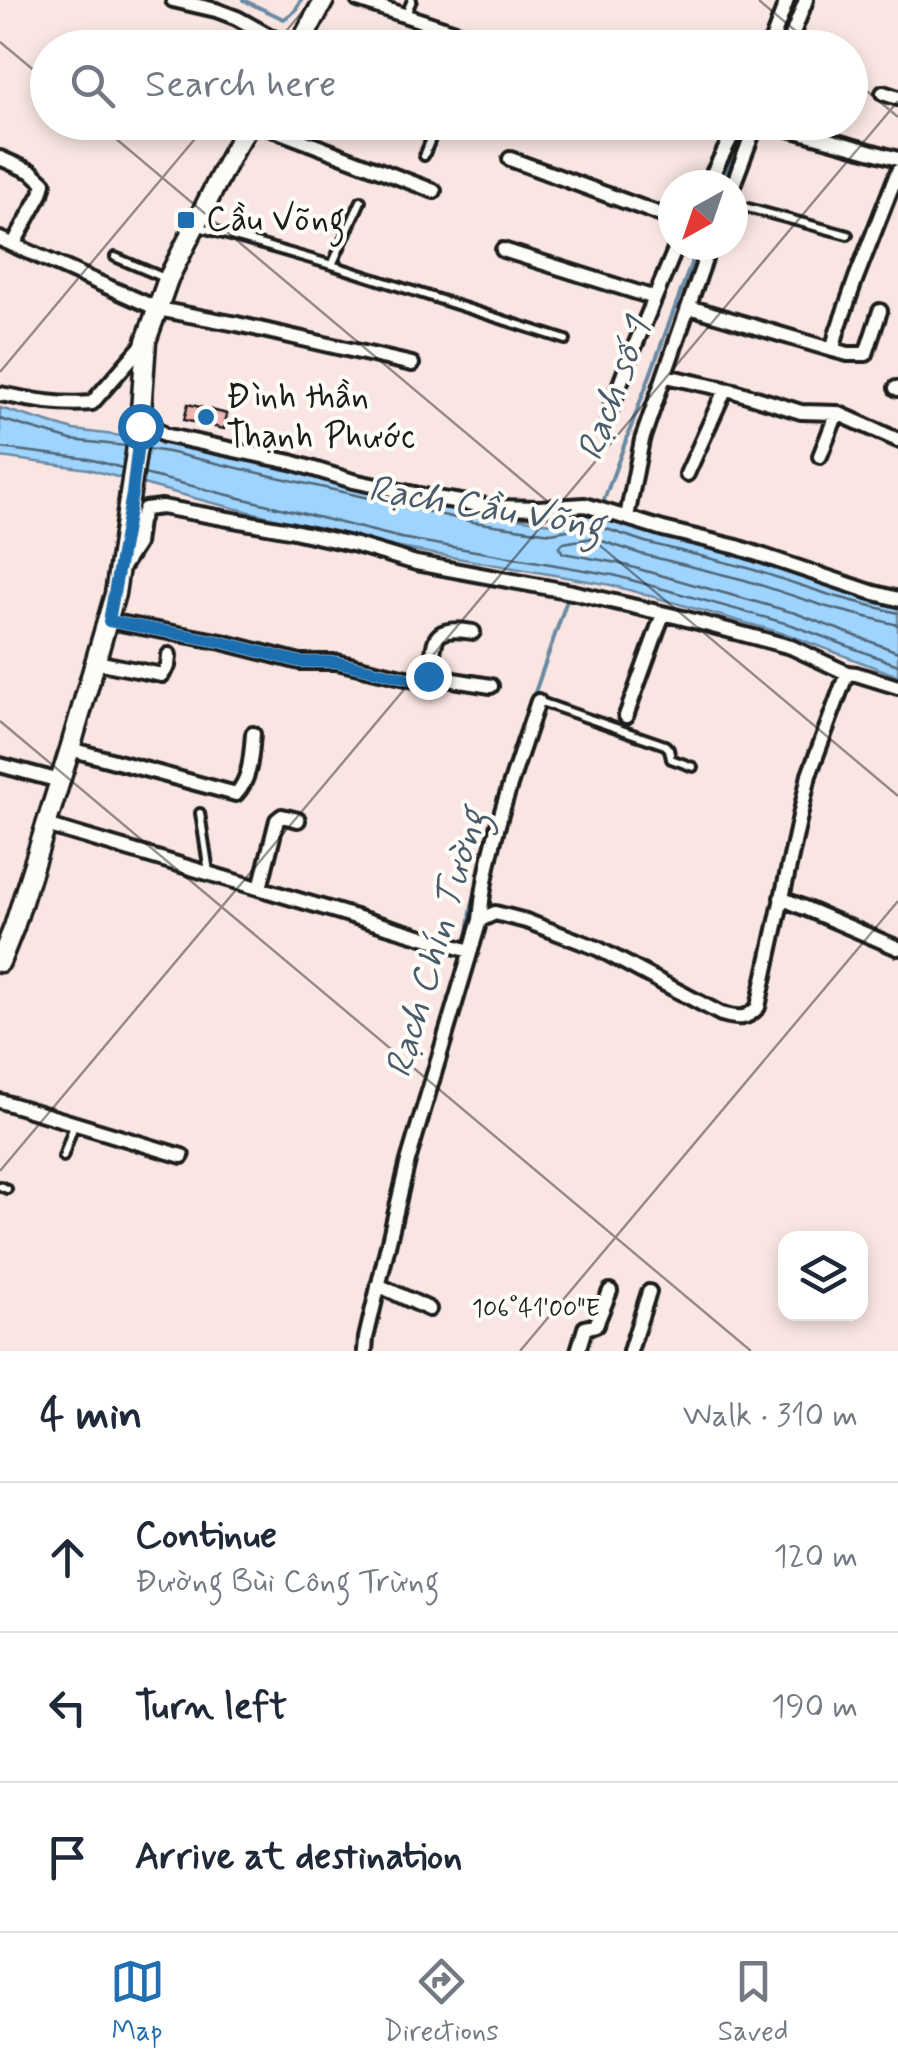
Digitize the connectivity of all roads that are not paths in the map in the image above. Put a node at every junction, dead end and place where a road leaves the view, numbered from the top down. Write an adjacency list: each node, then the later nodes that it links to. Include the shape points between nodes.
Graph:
1 (173, 0): 9 (street, via 216,10)
2 (324, 0): 10 (street)
3 (358, 0): 7 (street)
4 (412, 0): 8 (lane)
5 (787, 0): 12 (street)
6 (806, 0): 13 (street)
7 (392, 5): 8 (street)
8 (405, 15): 11 (street)
9 (257, 30)
10 (305, 30)
11 (449, 30)
12 (776, 30)
13 (794, 30)
14 (883, 93): 15 (street)
15 (898, 98)
16 (241, 140): 33 (street)
17 (300, 140): 29 (street)
18 (431, 140): 22 (lane)
19 (730, 140): 26 (street)
20 (752, 140): 27 (street)
21 (822, 140): 25 (street)
22 (424, 156)
23 (0, 158): 35 (street, via 44,183)
24 (510, 158): 32 (street)
25 (898, 159)
26 (715, 170)
27 (739, 170)
28 (898, 171): 48 (street)
29 (434, 191)
30 (361, 201): 40 (lane)
31 (748, 208): 34 (lane)
32 (658, 214)
33 (195, 226): 40 (lane); 41 (street)
34 (848, 235)
35 (7, 242): 44 (street)
36 (503, 250): 42 (street)
37 (115, 257): 41 (lane)
38 (671, 260): 42 (street)
39 (705, 260): 43 (street)
40 (332, 265): 46 (lane)
41 (168, 279): 44 (street)
42 (655, 298): 55 (street)
43 (689, 306): 48 (street); 50 (street)
44 (158, 309): 47 (street); 49 (street)
45 (880, 311): 48 (street, via 866,354)
46 (566, 340)
47 (146, 341): 52 (street, via 92,403); 53 (street)
48 (833, 350)
49 (412, 364)
50 (666, 376): 51 (street); 59 (street, via 642,440)
51 (725, 390): 54 (street, via 802,412); 58 (street)
52 (0, 394)
53 (142, 398): 59 (street, via 148,420 164,434 429,498 493,507 584,505); 60 (street)
54 (837, 413): 56 (street); 57 (street)
55 (608, 416)
56 (898, 440)
57 (820, 456)
58 (687, 474)
59 (627, 518): 61 (street)
60 (119, 572): 62 (street, via 137,544 145,509 162,507); 63 (street)
61 (898, 599)
62 (663, 614): 67 (street, via 791,647); 72 (street)
63 (109, 621): 66 (street); 68 (street, via 300,662 336,662 419,681)
64 (473, 632): 68 (street, via 450,628 440,634)
65 (169, 655): 66 (street, via 162,674)
66 (96, 662): 74 (street)
67 (847, 673): 70 (street); 83 (street, via 809,775)
68 (428, 676): 69 (street)
69 (492, 686)
70 (898, 687)
71 (538, 700): 76 (lane, via 665,745 671,759); 84 (street, via 500,821)
72 (626, 716)
73 (254, 734): 74 (street, via 250,767 236,794)
74 (70, 749): 77 (street)
75 (0, 765): 77 (street)
76 (693, 766)
77 (60, 781): 80 (street)
78 (200, 814): 81 (lane)
79 (298, 820): 82 (street, via 277,820)
80 (46, 824): 81 (street); 85 (street)
81 (209, 873): 82 (street)
82 (260, 888): 87 (street)
83 (780, 898): 84 (street, via 758,1007 737,1018 526,920 495,913); 86 (street)
84 (480, 920): 87 (street)
85 (7, 925): 88 (street)
86 (898, 948)
87 (465, 949): 93 (street)
88 (0, 962)
89 (0, 1101): 90 (street)
90 (74, 1124): 91 (street); 92 (lane)
91 (182, 1156)
92 (63, 1157)
93 (378, 1284): 96 (street); 97 (street)
94 (610, 1291): 98 (street)
95 (650, 1292): 99 (street)
96 (428, 1308)
97 (365, 1351)
98 (578, 1351)
99 (630, 1351)

